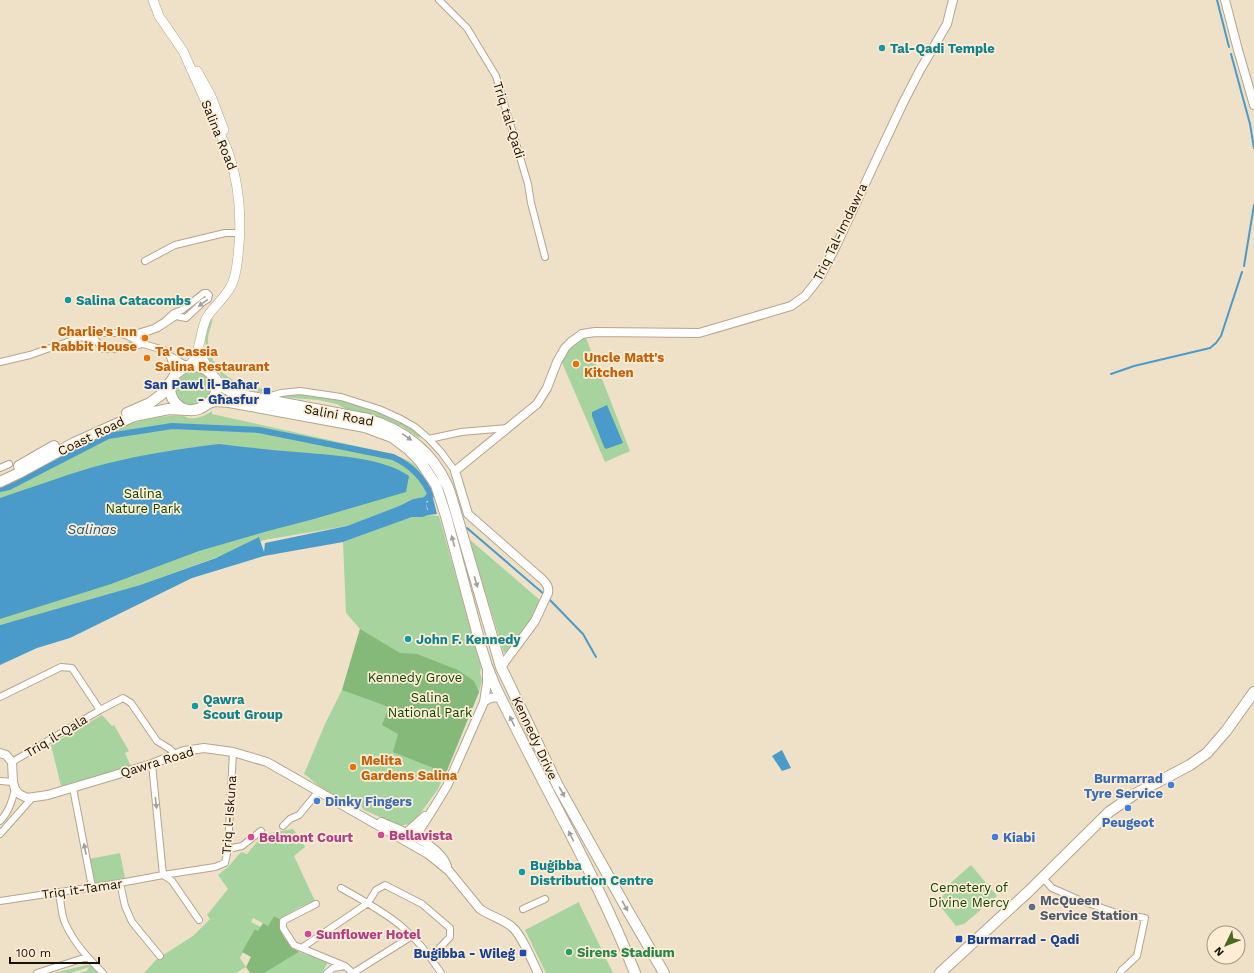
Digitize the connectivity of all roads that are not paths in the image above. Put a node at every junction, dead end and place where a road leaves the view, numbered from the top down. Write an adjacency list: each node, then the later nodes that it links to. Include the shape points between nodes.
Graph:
1 (153, 0): 6 (main road, Salina Road, via 159,16 193,64 212,96 218,112 239,193)
2 (439, 0): 7 (street, Triq tal-Qadi, via 467,28 496,76 528,184)
3 (953, 0): 22 (street, Triq Tal-Imdawra, via 947,24 906,96 820,277 805,296 791,306 699,332 582,334 561,353 547,388 537,404)
4 (1225, 0): 5 (street)
5 (1254, 105)
6 (240, 233): 8 (street, via 176,245); 13 (main road, Salina Road, via 232,285 208,316)
7 (545, 257)
8 (145, 260)
9 (128, 336): 10 (street, via 118,333 93,333); 11 (street); 11 (street, one-way to 11, via 154,328 204,293 209,295 208,299 186,318 176,316)
10 (82, 338): 12 (street, via 94,339 103,348 114,349); 15 (street)
11 (135, 339): 12 (street)
12 (143, 344): 14 (street)
13 (199, 344): 16 (main road, Salina Road, via 196,356); 17 (main road, via 201,356)
14 (169, 354): 16 (street); 18 (street, via 173,364)
15 (0, 362)
16 (189, 366): 17 (main road, via 204,368); 18 (main road, via 180,369)
17 (212, 374): 19 (main road, Salini Road, via 226,390); 20 (main road, via 216,391 215,398)
18 (172, 379): 21 (main road, via 172,397); 27 (main road, Coast Road, via 162,394 150,403 87,430)
19 (258, 399): 23 (street, via 292,391 341,397 401,419); 30 (main road, Salini Road, one-way to 30, via 381,423 406,436 424,450 435,463)
20 (209, 403): 21 (main road, via 194,411); 29 (main road, Salini Road, via 230,402 380,432 408,449 420,461)
21 (187, 410): 28 (main road, Coast Road, via 169,409 134,416 74,443)
22 (508, 428): 23 (street, via 462,432); 26 (street, Triq Tal-Imdawra)
23 (429, 439): 26 (street)
24 (9, 464): 25 (street)
25 (0, 468)
26 (455, 471): 32 (street, via 468,514 542,579 549,589 535,621)
27 (0, 477)
28 (0, 482)
29 (436, 485): 31 (main road, Kennedy Drive, one-way to 29)
30 (447, 485): 32 (main road, Kennedy Drive, one-way to 32)
31 (487, 666): 35 (main road, Kennedy Drive); 36 (street)
32 (501, 666): 80 (main road, Kennedy Drive, one-way to 80, via 558,786)
33 (1254, 692): 56 (main road, via 1207,753 1190,765 1135,794 1109,812)
34 (0, 697): 37 (street, via 61,667 72,668)
35 (501, 698): 36 (street, via 493,697); 79 (main road, Kennedy Drive, one-way to 35, via 601,895)
36 (484, 702): 52 (street, via 447,786 439,800)
37 (100, 710): 40 (street, Triq il-Qala, via 123,698 131,703 157,741); 41 (street, Triq il-Qala)
38 (233, 752): 40 (street, Qawra Road, via 204,748); 46 (street, Qawra Road, via 266,762); 53 (street, Triq l-Iskuna)
39 (0, 753): 41 (street)
40 (176, 755): 42 (street, Qawra Road)
41 (12, 762): 44 (street)
42 (152, 764): 45 (street, Qawra Road); 55 (street, one-way to 55)
43 (0, 782): 44 (street)
44 (14, 785): 47 (street, via 19,794); 48 (street, via 12,803)
45 (73, 788): 47 (street, Qawra Road); 58 (street, one-way to 45)
46 (318, 792): 49 (street, via 299,815); 52 (street, Qawra Road)
47 (32, 798): 51 (street)
48 (0, 821)
49 (283, 826)
50 (261, 831): 53 (street, via 242,846)
51 (0, 834)
52 (408, 836): 54 (street); 54 (street, via 436,851 446,862)
53 (228, 849): 55 (street, Triq l-Iskuna, via 225,863 215,867)
54 (449, 871): 78 (street, via 480,909 513,928)
55 (163, 875): 57 (street, Triq it-Tamar); 66 (street, via 172,881)
56 (1043, 878): 81 (main road); 82 (street, via 1052,888 1077,899 1116,913 1145,918 1137,956)
57 (120, 883): 58 (street, Triq it-Tamar); 69 (street, via 132,922)
58 (92, 887): 60 (street, Triq it-Tamar)
59 (341, 888): 63 (street)
60 (59, 892): 62 (street, Triq it-Tamar); 70 (street, via 64,922)
61 (545, 899): 65 (street)
62 (0, 901)
63 (368, 903): 67 (street); 68 (street); 71 (street, via 376,890 385,885 430,910 450,928 450,937)
64 (316, 904): 68 (street, via 283,921 283,928 294,945)
65 (524, 909)
66 (200, 920)
67 (412, 936): 71 (street); 76 (street)
68 (303, 947): 72 (street)
69 (160, 956)
70 (87, 957): 73 (street); 74 (street)
71 (431, 957): 77 (street)
72 (345, 966): 75 (street, via 333,968); 76 (street)
73 (37, 973)
74 (103, 973)
75 (327, 973)
76 (353, 973)
77 (441, 973)
78 (538, 973)
79 (635, 973)
80 (664, 973)
81 (940, 973)
82 (1120, 973)

